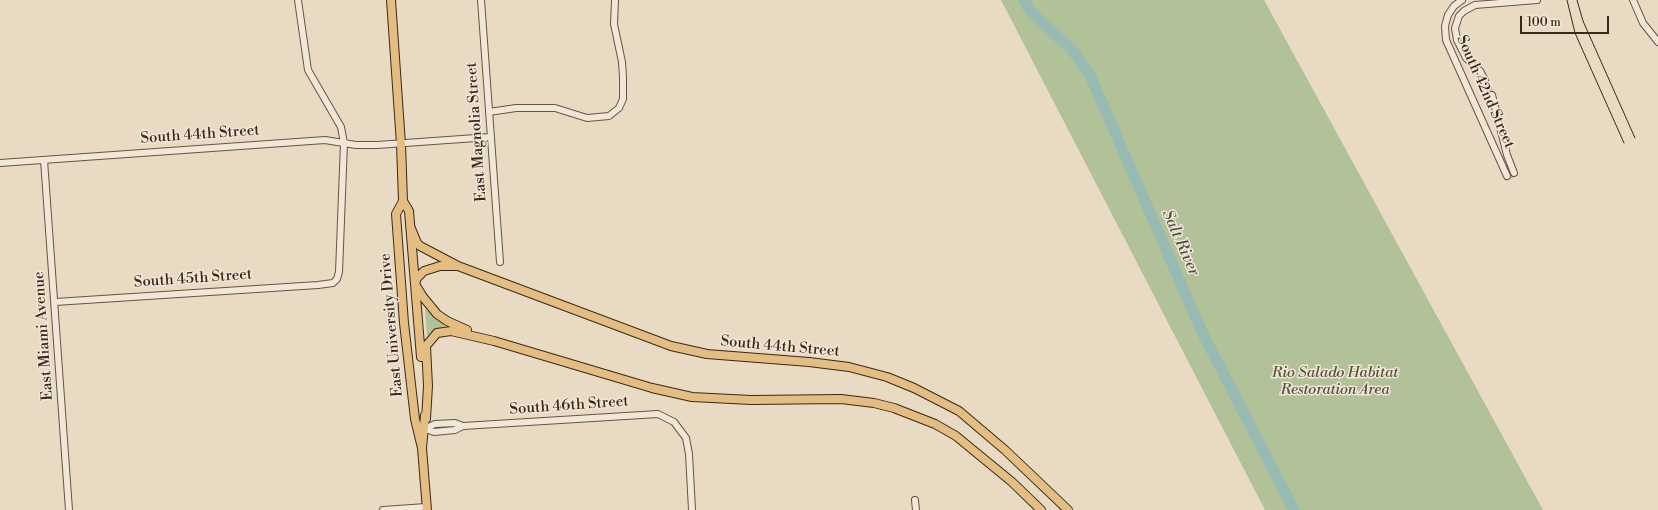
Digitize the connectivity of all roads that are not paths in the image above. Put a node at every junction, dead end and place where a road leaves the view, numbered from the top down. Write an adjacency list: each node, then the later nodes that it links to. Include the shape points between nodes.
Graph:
1 (298, 0): 14 (street, via 308,70 341,127)
2 (391, 0): 15 (main road, East University Drive)
3 (481, 0): 12 (street, East Magnolia Street)
4 (615, 0): 12 (street, via 614,24 622,69 623,99 620,108 609,116 587,118 555,108 516,108)
5 (1462, 0): 19 (street, South 42nd Street, via 1448,15 1445,26 1446,40)
6 (1537, 0): 8 (street, South 42nd Street)
7 (1634, 0): 9 (street, via 1643,23)
8 (1500, 2): 10 (street, South 42nd Street, via 1468,8 1459,16 1455,28 1457,40 1464,54)
9 (1658, 42)
10 (1485, 80)
11 (1492, 95): 18 (street, South 42nd Street)
12 (489, 112): 13 (street, East Magnolia Street)
13 (490, 137): 15 (street, South 44th Street); 22 (street, East Magnolia Street)
14 (344, 142): 15 (street, South 44th Street, via 356,145); 16 (street, South 44th Street, via 325,140); 26 (street, South 45th Street, via 340,272 338,279 333,283)
15 (401, 144): 20 (main road, East University Drive)
16 (44, 160): 17 (street, South 44th Street); 26 (street, East Miami Avenue)
17 (0, 163)
18 (1514, 173)
19 (1507, 176)
20 (403, 201): 21 (main road, East University Drive, via 409,211); 25 (main road, East University Drive, via 396,214)
21 (410, 226): 23 (main road, via 420,246); 24 (main road, East University Drive)
22 (500, 262)
23 (458, 266): 24 (main road, via 428,269 421,273); 37 (main road, South 44th Street, via 671,346 707,354 849,367 894,379 959,411 1005,450)
24 (415, 284): 25 (main road); 27 (main road, via 422,297 437,314 454,325); 28 (main road, East University Drive)
25 (401, 285): 29 (main road, East University Drive, via 406,350)
26 (55, 302): 32 (street, East Miami Avenue)
27 (494, 341): 28 (main road, via 445,331 437,333 428,341 425,350 428,386); 36 (main road, via 652,388 692,397 751,400 841,399 894,408 935,424 956,436 1012,482)
28 (426, 419): 29 (main road, East University Drive)
29 (421, 429): 31 (main road, East University Drive); 34 (street, South 46th Street, via 435,424 455,423 462,426 658,414 674,422 687,444)
30 (915, 500): 35 (street)
31 (426, 508): 33 (street)
32 (69, 510)
33 (384, 510)
34 (692, 510)
35 (916, 510)
36 (1041, 510)
37 (1068, 510)

